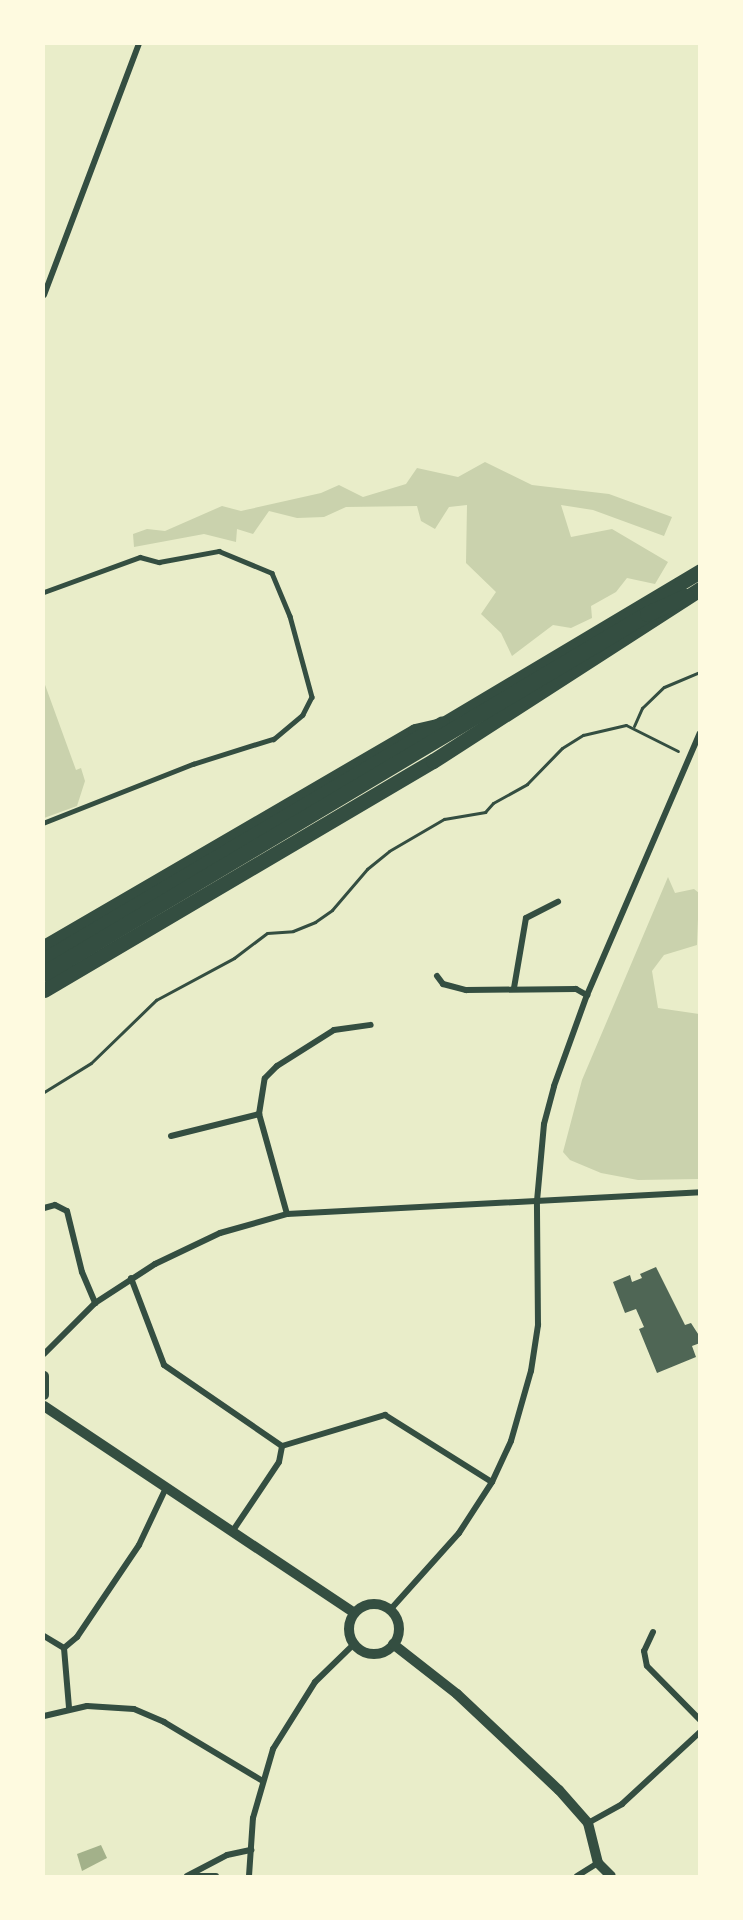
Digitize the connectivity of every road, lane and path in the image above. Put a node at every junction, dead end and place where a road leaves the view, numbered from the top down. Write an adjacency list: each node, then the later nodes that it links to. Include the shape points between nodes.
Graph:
1 (139, 44): 2 (street)
2 (44, 295)
3 (699, 571): 7 (main road)
4 (44, 592): 11 (lane, via 140,557 159,562 219,551 272,573 290,616 312,697 303,715 274,739 194,764)
5 (693, 593): 15 (highway, via 648,614); 18 (main road, via 654,622 433,761)
6 (699, 672): 8 (path, via 664,687 642,708)
7 (442, 725): 13 (main road, via 415,731); 14 (highway)
8 (634, 726): 10 (path); 21 (path, via 603,728 583,735 562,748 527,784 493,803 485,812 444,819 420,831 367,869 324,916 293,931 267,933 234,958 156,1000 91,1063)
9 (699, 733): 19 (street)
10 (678, 751)
11 (44, 823)
12 (558, 902): 17 (street, via 526,918)
13 (44, 947)
14 (44, 961)
15 (44, 974)
16 (437, 976): 17 (street, via 443,984 466,990)
17 (514, 988): 19 (street, via 576,989)
18 (44, 990)
19 (587, 996): 25 (street, via 566,1046 543,1124)
20 (371, 1024): 22 (street, via 334,1030 277,1066 265,1078)
21 (44, 1092)
22 (258, 1114): 23 (street); 27 (street)
23 (171, 1136)
24 (699, 1192): 25 (street)
25 (537, 1201): 27 (street); 35 (street, via 540,1304 535,1347 525,1398)
26 (44, 1208): 29 (street, via 55,1205 68,1211 82,1272)
27 (287, 1214): 28 (street, via 198,1242)
28 (131, 1278): 29 (street); 34 (street, via 164,1365)
29 (95, 1303): 30 (street)
30 (44, 1354)
31 (44, 1376): 32 (street)
32 (44, 1395)
33 (44, 1406): 36 (street)
34 (282, 1446): 35 (street, via 385,1415); 37 (street, via 279,1462)
35 (492, 1482): 38 (street, via 447,1549)
36 (166, 1488): 37 (street); 44 (street, via 139,1545)
37 (232, 1532): 39 (street)
38 (390, 1610): 39 (street, via 372,1604); 43 (street, via 398,1625)
39 (354, 1614): 42 (street, via 349,1631)
40 (653, 1632): 47 (street, via 644,1651 647,1666)
41 (44, 1636): 44 (street)
42 (354, 1644): 43 (street, via 374,1653); 49 (street, via 303,1697)
43 (393, 1644): 50 (street, via 495,1728)
44 (64, 1648): 45 (street)
45 (69, 1708): 46 (street); 49 (street, via 134,1709 164,1722)
46 (44, 1716)
47 (699, 1720)
48 (699, 1732): 50 (street, via 622,1804)
49 (261, 1780): 51 (street)
50 (588, 1822): 52 (street)
51 (251, 1850): 53 (street, via 227,1855); 56 (street)
52 (598, 1863): 57 (street); 58 (street)
53 (187, 1876)
54 (198, 1876): 55 (street)
55 (216, 1876)
56 (249, 1876)
57 (577, 1876)
58 (611, 1876)

